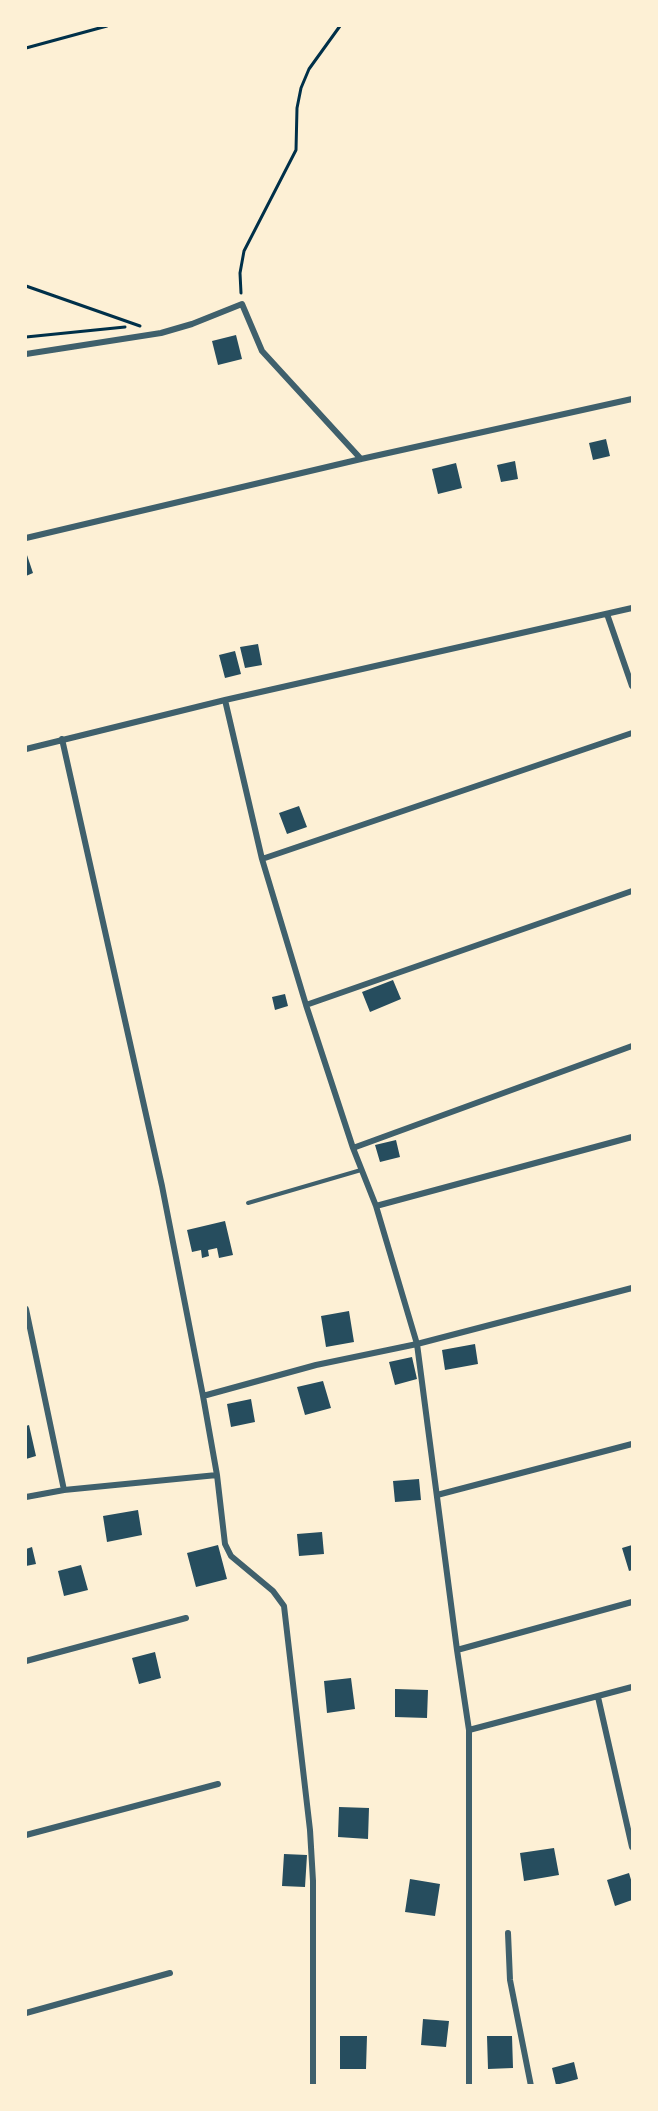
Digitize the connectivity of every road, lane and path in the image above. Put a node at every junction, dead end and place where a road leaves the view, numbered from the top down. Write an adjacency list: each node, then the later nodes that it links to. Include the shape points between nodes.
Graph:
1 (107, 26): 3 (path)
2 (340, 26): 5 (path, via 309,69 301,88 296,150 244,251 240,273)
3 (26, 48)
4 (26, 286): 6 (path)
5 (242, 304): 7 (street); 11 (street, via 262,351)
6 (139, 325): 7 (path); 8 (path)
7 (161, 333): 9 (street)
8 (26, 337)
9 (26, 354)
10 (633, 399): 11 (street)
11 (361, 459): 12 (street)
12 (26, 538)
13 (633, 608): 14 (street)
14 (607, 614): 15 (street); 16 (street)
15 (633, 686)
16 (225, 700): 18 (street); 20 (street)
17 (633, 733): 20 (street)
18 (62, 739): 19 (street); 32 (street, via 162,1186)
19 (26, 749)
20 (262, 859): 22 (street)
21 (633, 891): 22 (street)
22 (306, 1005): 25 (street)
23 (633, 1046): 25 (street)
24 (633, 1137): 28 (street)
25 (353, 1148): 26 (street)
26 (362, 1170): 27 (lane); 28 (street)
27 (248, 1203)
28 (376, 1206): 31 (street)
29 (633, 1288): 31 (street)
30 (26, 1309): 35 (street)
31 (417, 1344): 32 (street, via 316,1365); 36 (street)
32 (203, 1396): 34 (street)
33 (633, 1444): 36 (street)
34 (217, 1475): 35 (street); 51 (street, via 225,1544 231,1556 273,1591 284,1606 313,1881)
35 (64, 1490): 37 (street)
36 (437, 1496): 40 (street)
37 (26, 1497)
38 (633, 1602): 40 (street)
39 (186, 1618): 41 (street)
40 (457, 1650): 44 (street)
41 (26, 1661)
42 (633, 1687): 43 (street)
43 (597, 1697): 44 (street); 47 (street)
44 (469, 1730): 52 (street)
45 (218, 1784): 46 (street)
46 (26, 1835)
47 (633, 1847)
48 (508, 1933): 53 (street, via 510,1980)
49 (170, 1972): 50 (street)
50 (26, 2013)
51 (313, 2085)
52 (469, 2085)
53 (531, 2085)

